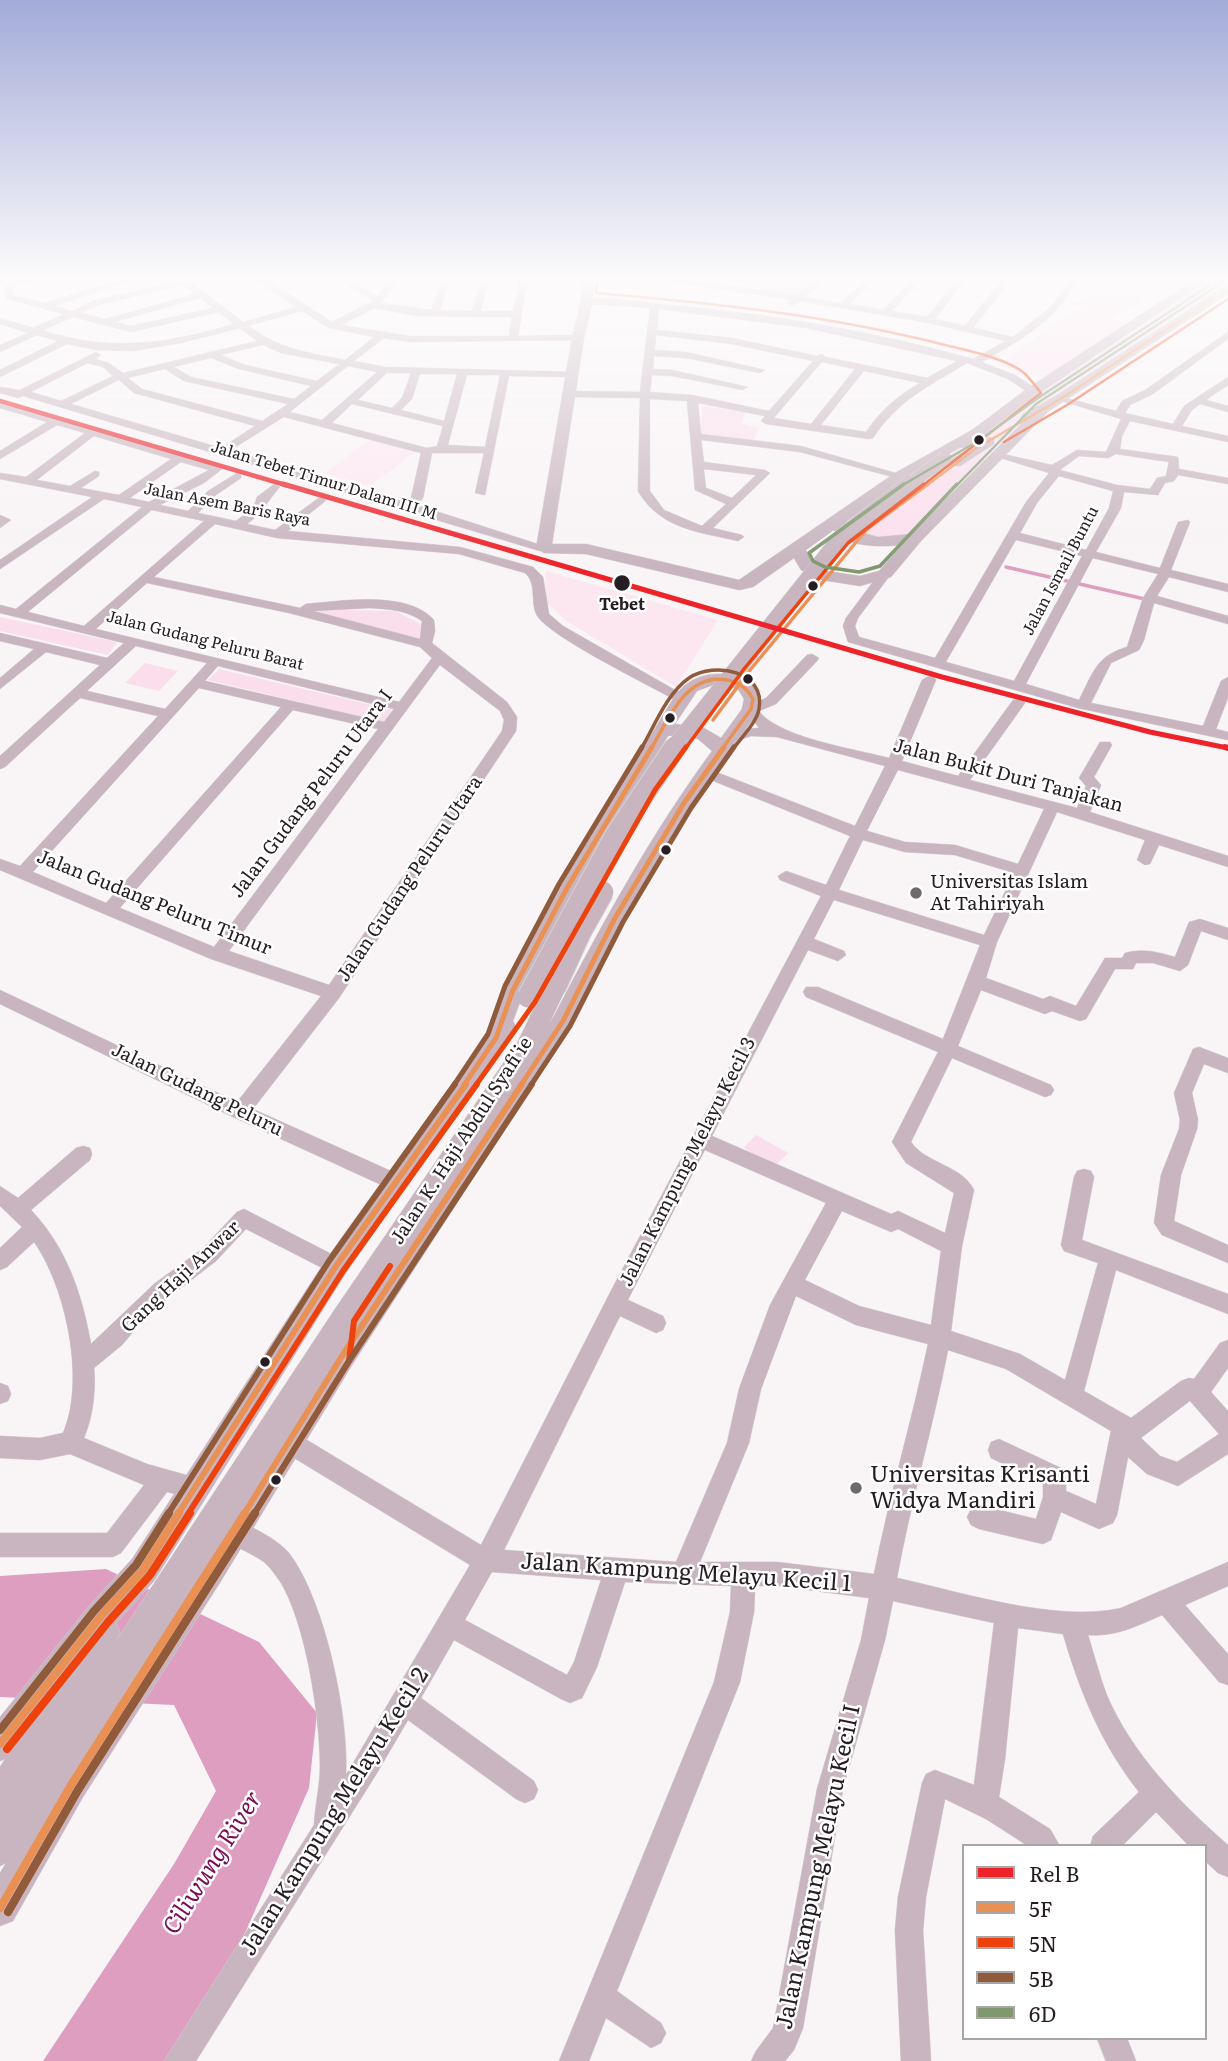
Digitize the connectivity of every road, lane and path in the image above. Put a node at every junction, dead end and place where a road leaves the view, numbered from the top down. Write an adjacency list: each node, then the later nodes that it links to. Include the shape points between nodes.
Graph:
1 (59, 374): 30 (street)
2 (119, 374): 23 (street)
3 (136, 374): 23 (street)
4 (180, 374): 37 (street)
5 (271, 374): 26 (street)
6 (331, 374): 26 (street)
7 (380, 374): 35 (street)
8 (415, 374): 42 (street, via 407,398)
9 (462, 374): 50 (street)
10 (505, 374): 60 (street)
11 (572, 374): 31 (main road)
12 (648, 374): 32 (street)
13 (678, 374): 27 (street)
14 (756, 374): 27 (street)
15 (806, 374): 46 (street)
16 (856, 374): 51 (street)
17 (897, 374): 25 (street)
18 (945, 374): 25 (street)
19 (1001, 374): 29 (street)
20 (1059, 374): 29 (main road, Jalan K. Haji Abdul Syafi'ie)
21 (1098, 374): 34 (main road, Jalan K. Haji Abdul Syafi'ie)
22 (1175, 374): 45 (street, via 1126,403)
23 (123, 377): 38 (street); 48 (street, via 138,391)
24 (1228, 380): 36 (street)
25 (930, 382): 51 (street, via 903,397 869,436)
26 (317, 384): 37 (street)
27 (743, 387): 39 (street)
28 (0, 390): 30 (street, Jalan Tebet Timur Dalam III M)
29 (1034, 391): 54 (main road, Jalan K. Haji Abdul Syafi'ie)
30 (22, 393): 38 (street, Jalan Tebet Timur Dalam III M); 40 (street)
31 (569, 394): 32 (street); 100 (main road)
32 (645, 394): 33 (street); 95 (street, via 648,499 666,518)
33 (692, 398): 39 (street); 55 (street)
34 (1062, 398): 43 (main road, Jalan K. Haji Abdul Syafi'ie); 45 (street)
35 (351, 401): 42 (street); 49 (street)
36 (1199, 401): 41 (street); 52 (street, via 1188,408)
37 (295, 402): 44 (street)
38 (62, 405): 62 (street, Jalan Tebet Timur Dalam III M)
39 (725, 405): 46 (street)
40 (2, 407): 47 (street)
41 (1228, 409)
42 (394, 411): 50 (street)
43 (1042, 411): 64 (main road, Jalan K. Haji Abdul Syafi'ie); 67 (main road, Jalan K. Haji Abdul Syafi'ie)
44 (282, 413): 48 (street); 49 (street)
45 (1123, 416): 52 (street); 61 (street)
46 (769, 417): 51 (street); 57 (street)
47 (56, 421): 53 (street); 65 (street)
48 (263, 425): 62 (street)
49 (323, 425): 63 (street)
50 (450, 425): 59 (street)
51 (814, 427)
52 (1176, 427): 56 (street)
53 (93, 432): 66 (street); 76 (street)
54 (973, 434): 67 (main road, Jalan K. Haji Abdul Syafi'ie); 75 (main road, Jalan K. Haji Abdul Syafi'ie)
55 (694, 436): 57 (street); 68 (street)
56 (1228, 439)
57 (757, 442): 75 (street)
58 (1181, 445): 69 (street)
59 (442, 448): 60 (street); 63 (street)
60 (491, 450): 81 (street)
61 (1114, 450): 69 (street); 70 (street, via 1102,456 1077,453 1054,469)
62 (223, 451): 87 (street, Jalan Tebet Timur Dalam III M)
63 (427, 451): 87 (street, via 417,498)
64 (998, 454): 70 (street, Jalan Ismail Buntu); 99 (main road, Jalan K. Haji Abdul Syafi'ie)
65 (0, 456)
66 (181, 457): 83 (street); 86 (street, via 216,470 185,491 173,491)
67 (950, 461): 168 (main road, Jalan K. Haji Abdul Syafi'ie, bridge, via 842,537 737,664 648,785 528,997); 173 (main road, Jalan K. Haji Abdul Syafi'ie, bridge, via 867,529 750,670 659,796 581,931 526,1048)
68 (699, 465): 85 (street, via 701,490); 85 (street, via 764,472)
69 (1174, 465): 77 (street); 79 (street, via 1170,479 1161,480 1154,493)
70 (1042, 466): 71 (street, Jalan Ismail Buntu)
71 (1056, 472): 79 (street, Jalan Ismail Buntu); 97 (street)
72 (95, 474): 80 (street)
73 (0, 476): 76 (street, Jalan Asem Baris Raya)
74 (237, 476): 88 (street)
75 (900, 476): 91 (main road, Jalan K. Haji Abdul Syafi'ie)
76 (27, 481): 80 (street, Jalan Asem Baris Raya)
77 (1228, 481)
78 (274, 487): 94 (street, via 261,499 258,511)
79 (1119, 488): 102 (street, Jalan Ismail Buntu, via 1115,509)
80 (72, 489): 82 (street, Jalan Asem Baris Raya)
81 (481, 493)
82 (102, 495): 83 (street, Jalan Asem Baris Raya); 103 (street)
83 (121, 499): 86 (street, Jalan Asem Baris Raya)
84 (320, 500): 96 (street)
85 (733, 503): 95 (street)
86 (150, 506): 88 (street, Jalan Asem Baris Raya); 112 (street)
87 (410, 506): 100 (street, Jalan Tebet Timur Dalam III M)
88 (190, 515): 90 (street, Jalan Asem Baris Raya)
89 (0, 519): 93 (street, via 5,520)
90 (212, 520): 94 (street, Jalan Asem Baris Raya); 106 (street)
91 (839, 520): 99 (main road, via 842,531 855,538 891,542); 101 (main road, Jalan K. Haji Abdul Syafi'ie)
92 (1184, 522): 104 (street)
93 (0, 525)
94 (238, 525): 96 (street, Jalan Asem Baris Raya)
95 (706, 529): 98 (street)
96 (277, 534): 130 (street, Jalan Asem Baris Raya, via 447,549 529,570 537,577 543,615 558,629)
97 (1012, 535): 102 (street); 123 (street)
98 (738, 537)
99 (916, 538): 105 (main road, Jalan K. Haji Abdul Syafi'ie)
100 (544, 548): 107 (main road, Jalan Tebet Timur Dalam III M, via 586,549 739,585)
101 (798, 550): 105 (main road, via 807,567 822,575 860,581); 107 (main road, Jalan K. Haji Abdul Syafi'ie)
102 (1088, 555): 104 (street); 129 (street, Jalan Ismail Buntu)
103 (0, 565)
104 (1164, 573): 108 (street); 109 (street)
105 (885, 574): 123 (street, via 852,618 853,639)
106 (145, 579): 111 (street); 114 (street)
107 (750, 583)
108 (1228, 588)
109 (1149, 600): 113 (street); 132 (street, via 1132,650 1106,661)
110 (0, 609): 112 (street, Jalan Gudang Peluru Barat)
111 (290, 609): 117 (street); 117 (street, via 405,607 428,620)
112 (19, 613): 114 (street, Jalan Gudang Peluru Barat)
113 (1228, 620)
114 (87, 630): 116 (street, Jalan Gudang Peluru Barat)
115 (0, 637): 118 (street)
116 (133, 642): 121 (street, Jalan Gudang Peluru Barat); 122 (street)
117 (425, 644): 119 (street)
118 (44, 647): 122 (street); 127 (street)
119 (439, 657): 133 (street, Jalan Gudang Peluru Utara I); 166 (street, Jalan Gudang Peluru Utara, via 502,705 512,722)
120 (812, 657): 134 (street, via 771,701)
121 (216, 661): 126 (street); 133 (street, Jalan Gudang Peluru Barat)
122 (110, 663): 128 (street)
123 (938, 664): 129 (street)
124 (929, 680): 144 (street)
125 (1228, 681): 138 (street)
126 (196, 683): 131 (street); 135 (street)
127 (0, 685)
128 (77, 693): 135 (street); 143 (street)
129 (1018, 695): 132 (street); 146 (street, Jalan Ismail Buntu)
130 (682, 698): 134 (main road, Jalan K. Haji Abdul Syafi'ie, via 700,682 725,679 751,693); 137 (main road, Jalan K. Haji Abdul Syafi'ie)
131 (290, 705): 136 (street); 158 (street)
132 (1083, 705): 138 (street)
133 (402, 707): 136 (street, Jalan Gudang Peluru Utara I)
134 (751, 709): 139 (street, Jalan Bukit Duri Tanjakan, via 761,723); 141 (main road, Jalan K. Haji Abdul Syafi'ie)
135 (168, 714): 155 (street)
136 (387, 727): 162 (street, Jalan Gudang Peluru Utara I)
137 (660, 732): 141 (main road, via 685,729); 168 (main road, Jalan K. Haji Abdul Syafi'ie, via 567,888 513,990)
138 (1208, 732): 140 (street)
139 (777, 733): 141 (street, Jalan Bukit Duri Tanjakan, via 750,732); 144 (street, Jalan Bukit Duri Tanjakan)
140 (1228, 736)
141 (725, 745): 145 (main road, Jalan K. Haji Abdul Syafi'ie)
142 (1104, 745): 148 (street, via 1086,778 1094,785)
143 (0, 764)
144 (894, 765): 146 (street, Jalan Bukit Duri Tanjakan); 149 (street, Jalan Kampung Melayu Kecil 3)
145 (706, 773): 149 (street); 171 (main road, Jalan K. Haji Abdul Syafi'ie, via 654,850 563,1021)
146 (961, 782): 147 (street, Jalan Bukit Duri Tanjakan)
147 (1052, 806): 148 (street, Jalan Bukit Duri Tanjakan); 154 (street)
148 (1082, 814): 150 (street, Jalan Bukit Duri Tanjakan)
149 (857, 833): 154 (street, via 905,847 956,850); 157 (street, Jalan Kampung Melayu Kecil 3)
150 (1154, 838): 151 (street); 152 (street, Jalan Bukit Duri Tanjakan)
151 (1145, 860)
152 (1228, 862)
153 (0, 864): 155 (street, Jalan Gudang Peluru Timur)
154 (1021, 870): 161 (street)
155 (22, 874): 158 (street, Jalan Gudang Peluru Timur)
156 (786, 876): 157 (street)
157 (830, 893): 160 (street, Jalan Kampung Melayu Kecil 3); 161 (street)
158 (108, 909): 162 (street, Jalan Gudang Peluru Timur)
159 (1228, 934): 164 (street, via 1195,926 1180,965 1153,957 1131,957 1122,967 1111,962 1080,1014 1050,1003 1045,1007)
160 (804, 942): 163 (street); 175 (street, Jalan Kampung Melayu Kecil 3)
161 (989, 942): 164 (street)
162 (217, 955): 166 (street, Jalan Gudang Peluru Timur)
163 (838, 956)
164 (976, 981): 169 (street)
165 (812, 992): 169 (street)
166 (333, 993): 174 (street, Jalan Gudang Peluru Utara)
167 (0, 996): 174 (street, Jalan Gudang Peluru)
168 (496, 1038): 178 (main road, Jalan K. Haji Abdul Syafi'ie)
169 (948, 1049): 172 (street); 183 (street, Jalan Kampung Melayu Kecil I, via 901,1142 910,1156 955,1179 964,1190)
170 (1228, 1066): 184 (street, via 1199,1054 1184,1093 1188,1129 1171,1175 1164,1223)
171 (523, 1081): 173 (main road); 195 (main road, Jalan K. Haji Abdul Syafi'ie)
172 (1045, 1090)
173 (493, 1097): 191 (main road, Jalan K. Haji Abdul Syafi'ie)
174 (240, 1112): 178 (street, Jalan Gudang Peluru)
175 (700, 1139): 180 (street); 189 (street, Jalan Kampung Melayu Kecil 3, via 657,1239)
176 (83, 1154): 181 (street)
177 (1084, 1177): 185 (street, via 1071,1245)
178 (395, 1182): 187 (main road, Jalan K. Haji Abdul Syafi'ie)
179 (0, 1194): 181 (street)
180 (838, 1200): 183 (street, via 891,1223 898,1220); 188 (street)
181 (19, 1209): 182 (street)
182 (34, 1229): 186 (street); 196 (street, via 56,1261)
183 (952, 1246): 193 (street, Jalan Kampung Melayu Kecil I)
184 (1228, 1254)
185 (1110, 1258): 190 (street); 198 (street)
186 (0, 1261)
187 (336, 1265): 196 (street, Gang Haji Anwar, via 244,1218 209,1255 161,1291); 207 (main road, Jalan K. Haji Abdul Syafi'ie)
188 (791, 1283): 193 (street, via 856,1315); 216 (street, via 750,1389 738,1443)
189 (615, 1304): 192 (street); 213 (street, Jalan Kampung Melayu Kecil 3)
190 (1228, 1304)
191 (345, 1318): 195 (main road); 212 (main road, Jalan K. Haji Abdul Syafi'ie)
192 (656, 1323)
193 (940, 1337): 198 (street, via 1012,1361); 219 (street, Jalan Kampung Melayu Kecil I)
194 (1228, 1350): 197 (street)
195 (342, 1356): 202 (main road, Jalan K. Haji Abdul Syafi'ie)
196 (85, 1362): 203 (street, via 78,1430)
197 (1197, 1393): 199 (street); 200 (street, via 1189,1388 1135,1431)
198 (1072, 1396): 200 (street)
199 (1228, 1427)
200 (1121, 1431): 201 (street, via 1156,1466 1178,1475); 208 (street, via 1105,1515 1099,1517)
201 (1228, 1441)
202 (289, 1442): 210 (main road, Jalan K. Haji Abdul Syafi'ie); 213 (street, Jalan Kampung Melayu Kecil 1)
203 (70, 1443): 204 (street, via 40,1450); 206 (street)
204 (0, 1447)
205 (999, 1450): 208 (street, via 1053,1475)
206 (162, 1480): 207 (street); 211 (street, via 113,1545)
207 (196, 1488): 212 (main road, Jalan K. Haji Abdul Syafi'ie)
208 (1054, 1497): 209 (street, via 1042,1532)
209 (979, 1517)
210 (234, 1531): 212 (main road, Jalan K. Haji Abdul Syafi'ie); 231 (street, via 278,1559 306,1616 323,1675 328,1715 333,1766)
211 (0, 1545)
212 (188, 1554): 215 (main road, Jalan K. Haji Abdul Syafi'ie); 236 (main road); 238 (main road, Jalan K. Haji Abdul Syafi'ie, via 83,1766)
213 (485, 1560): 214 (street, Jalan Kampung Melayu Kecil 1); 222 (street, Jalan Kampung Melayu Kecil 2)
214 (617, 1568): 216 (street, Jalan Kampung Melayu Kecil 1); 222 (street, via 585,1667 573,1689)
215 (143, 1570): 226 (main road, Jalan K. Haji Abdul Syafi'ie); 229 (main road)
216 (683, 1574): 218 (street, Jalan Kampung Melayu Kecil 1)
217 (1228, 1574): 220 (street, Jalan Kampung Melayu Kecil 1)
218 (744, 1575): 219 (street, Jalan Kampung Melayu Kecil 1, via 777,1574); 239 (street, via 742,1612 727,1682)
219 (881, 1587): 221 (street, Jalan Kampung Melayu Kecil 1); 244 (street, Jalan Kampung Melayu Kecil I, via 873,1640 831,1789 788,2028)
220 (1167, 1602): 223 (street, Jalan Kampung Melayu Kecil 1, via 1105,1624); 224 (street)
221 (1007, 1614): 223 (street, Jalan Kampung Melayu Kecil 1); 230 (street)
222 (449, 1624): 225 (street, Jalan Kampung Melayu Kecil 2)
223 (1072, 1624): 228 (street, via 1097,1701 1121,1745)
224 (1228, 1673)
225 (405, 1702): 227 (street); 231 (street, Jalan Kampung Melayu Kecil 2)
226 (9, 1731)
227 (525, 1790)
228 (1157, 1792): 233 (street); 234 (street)
229 (0, 1798)
230 (984, 1805): 232 (street, via 1043,1837); 245 (street, via 935,1783 909,1930)
231 (327, 1828): 242 (street, Jalan Kampung Melayu Kecil 2)
232 (1046, 1844)
233 (1104, 1844)
234 (1206, 1844)
235 (1207, 1845): 237 (street)
236 (0, 1848)
237 (1228, 1863)
238 (0, 1908)
239 (601, 1997): 240 (street); 243 (street)
240 (651, 2033)
241 (1113, 2040): 246 (street)
242 (179, 2061)
243 (573, 2061)
244 (766, 2061)
245 (916, 2061)
246 (1121, 2061)

